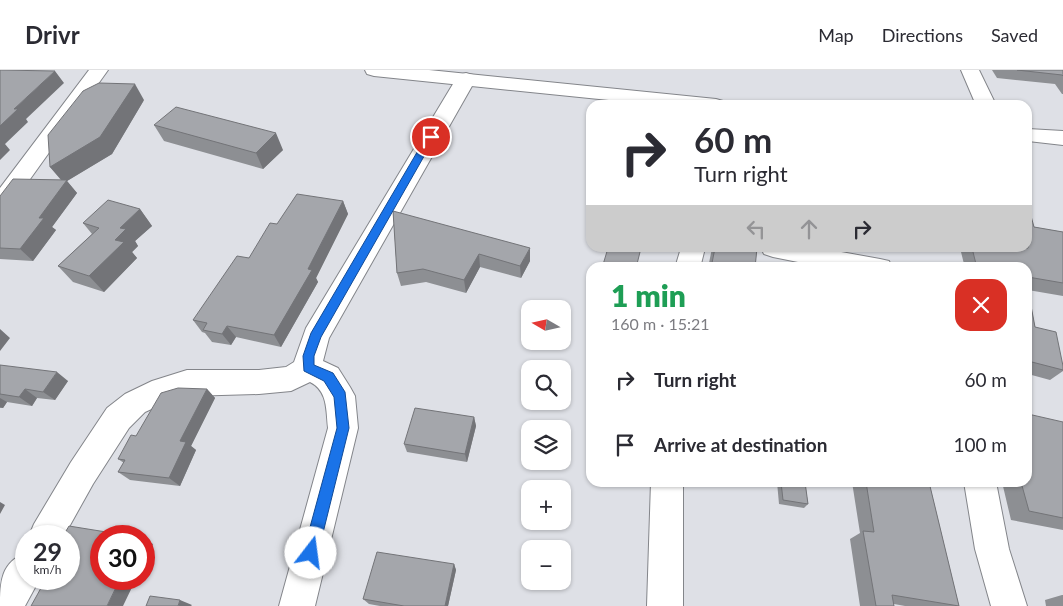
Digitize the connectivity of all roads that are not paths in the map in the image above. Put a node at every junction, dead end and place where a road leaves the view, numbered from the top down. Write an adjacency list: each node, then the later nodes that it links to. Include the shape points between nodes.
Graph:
1 (99, 70): 9 (street)
2 (374, 70): 4 (street)
3 (970, 70): 6 (street)
4 (458, 75): 5 (street); 12 (street, via 316,336)
5 (671, 100)
6 (984, 100)
7 (1032, 135): 8 (street)
8 (1063, 138)
9 (0, 204)
10 (794, 252): 11 (street)
11 (848, 262)
12 (308, 368): 15 (street, via 290,378 259,382 187,383 135,403 118,418); 18 (street, via 328,377 340,396 343,428)
13 (667, 487): 19 (street)
14 (981, 487): 20 (street, via 992,548)
15 (52, 525)
16 (15, 589): 17 (street)
17 (5, 606)
18 (297, 606)
19 (665, 606)
20 (1009, 606)

